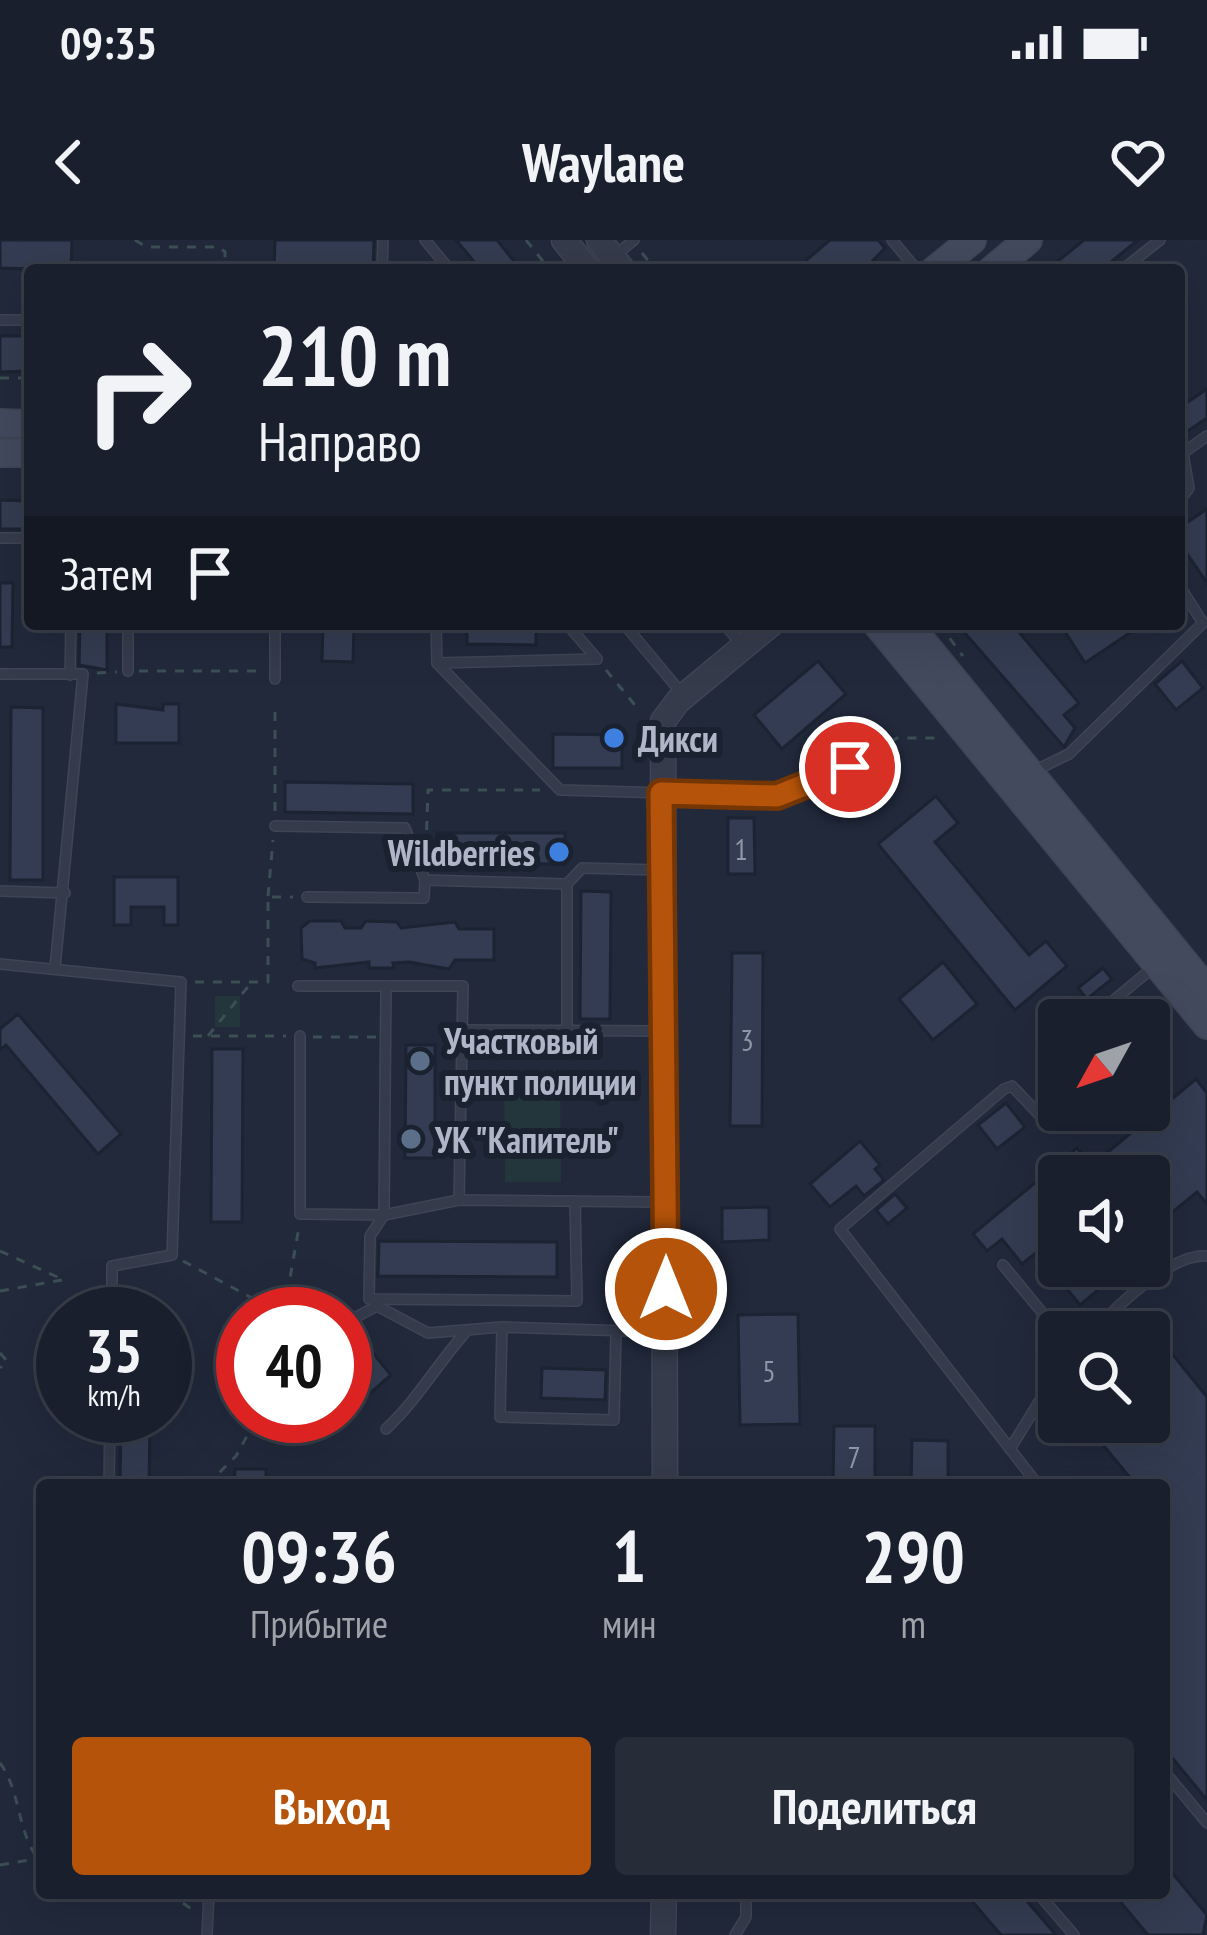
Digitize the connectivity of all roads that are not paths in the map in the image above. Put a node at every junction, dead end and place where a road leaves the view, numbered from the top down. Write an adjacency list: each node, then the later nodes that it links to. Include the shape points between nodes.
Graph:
1 (425, 240): 7 (lane)
2 (564, 240): 8 (street)
3 (892, 240): 9 (lane)
4 (972, 240): 10 (main road)
5 (1028, 240): 11 (main road)
6 (1160, 240): 12 (lane)
7 (445, 264)
8 (583, 264)
9 (912, 264)
10 (942, 264)
11 (999, 264)
12 (1130, 264)
13 (1185, 460): 14 (lane)
14 (1185, 493)
15 (1185, 594): 34 (lane, via 1203,623 1069,754)
16 (71, 630): 30 (lane)
17 (128, 630): 28 (lane)
18 (275, 630): 31 (lane)
19 (436, 630): 27 (lane)
20 (572, 630): 27 (lane, via 597,659)
21 (629, 630): 32 (lane)
22 (730, 630): 26 (lane)
23 (764, 630): 26 (street)
24 (882, 630): 43 (main road)
25 (913, 630): 34 (main road)
26 (744, 646): 32 (street)
27 (436, 663): 35 (lane, via 560,790)
28 (128, 671)
29 (0, 674): 30 (lane)
30 (70, 675): 41 (lane, via 83,674)
31 (275, 675)
32 (684, 696): 35 (street, via 662,721)
33 (850, 767): 35 (lane, via 777,796)
34 (1031, 772): 43 (main road)
35 (661, 793): 37 (street)
36 (275, 826): 38 (lane, via 405,829)
37 (661, 870): 39 (lane, via 582,868); 53 (street)
38 (425, 880): 39 (lane); 42 (lane, via 424,898)
39 (567, 884): 52 (lane)
40 (0, 890): 41 (lane)
41 (65, 892): 45 (lane)
42 (307, 897)
43 (1166, 957): 48 (main road); 49 (lane); 50 (main road)
44 (0, 964): 45 (lane)
45 (55, 968): 62 (lane, via 181,982 172,1255 112,1266)
46 (298, 986): 47 (lane)
47 (386, 986): 51 (lane, via 464,986); 59 (lane)
48 (1207, 990)
49 (1115, 999)
50 (1207, 1024)
51 (463, 1030): 52 (lane); 56 (lane)
52 (567, 1030): 53 (lane)
53 (662, 1031): 58 (street)
54 (301, 1036): 59 (lane, via 300,1214)
55 (1038, 1111): 73 (lane, via 1021,1091 1004,1089 839,1229)
56 (459, 1200): 57 (lane); 59 (lane)
57 (575, 1201): 58 (lane); 59 (lane, via 577,1300 369,1299 370,1236)
58 (666, 1202): 68 (street)
59 (384, 1215)
60 (1207, 1256): 65 (lane, via 1161,1274)
61 (1003, 1265): 64 (lane)
62 (112, 1287)
63 (372, 1308): 69 (lane, via 428,1334)
64 (1041, 1311)
65 (1118, 1311)
66 (502, 1327): 67 (lane); 67 (lane, via 500,1417 568,1419 614,1420); 69 (lane)
67 (616, 1330): 68 (lane)
68 (665, 1333): 75 (street)
69 (464, 1334): 71 (lane)
70 (1038, 1403): 73 (lane)
71 (386, 1429)
72 (110, 1443): 74 (lane)
73 (1010, 1449): 76 (lane)
74 (109, 1479)
75 (665, 1479)
76 (1033, 1479)
77 (1170, 1778): 78 (lane)
78 (1207, 1822)
79 (209, 1899): 83 (lane)
80 (664, 1899): 84 (street)
81 (746, 1899): 85 (lane)
82 (1043, 1899): 86 (lane)
83 (207, 1935)
84 (663, 1935)
85 (735, 1935)
86 (1074, 1935)

